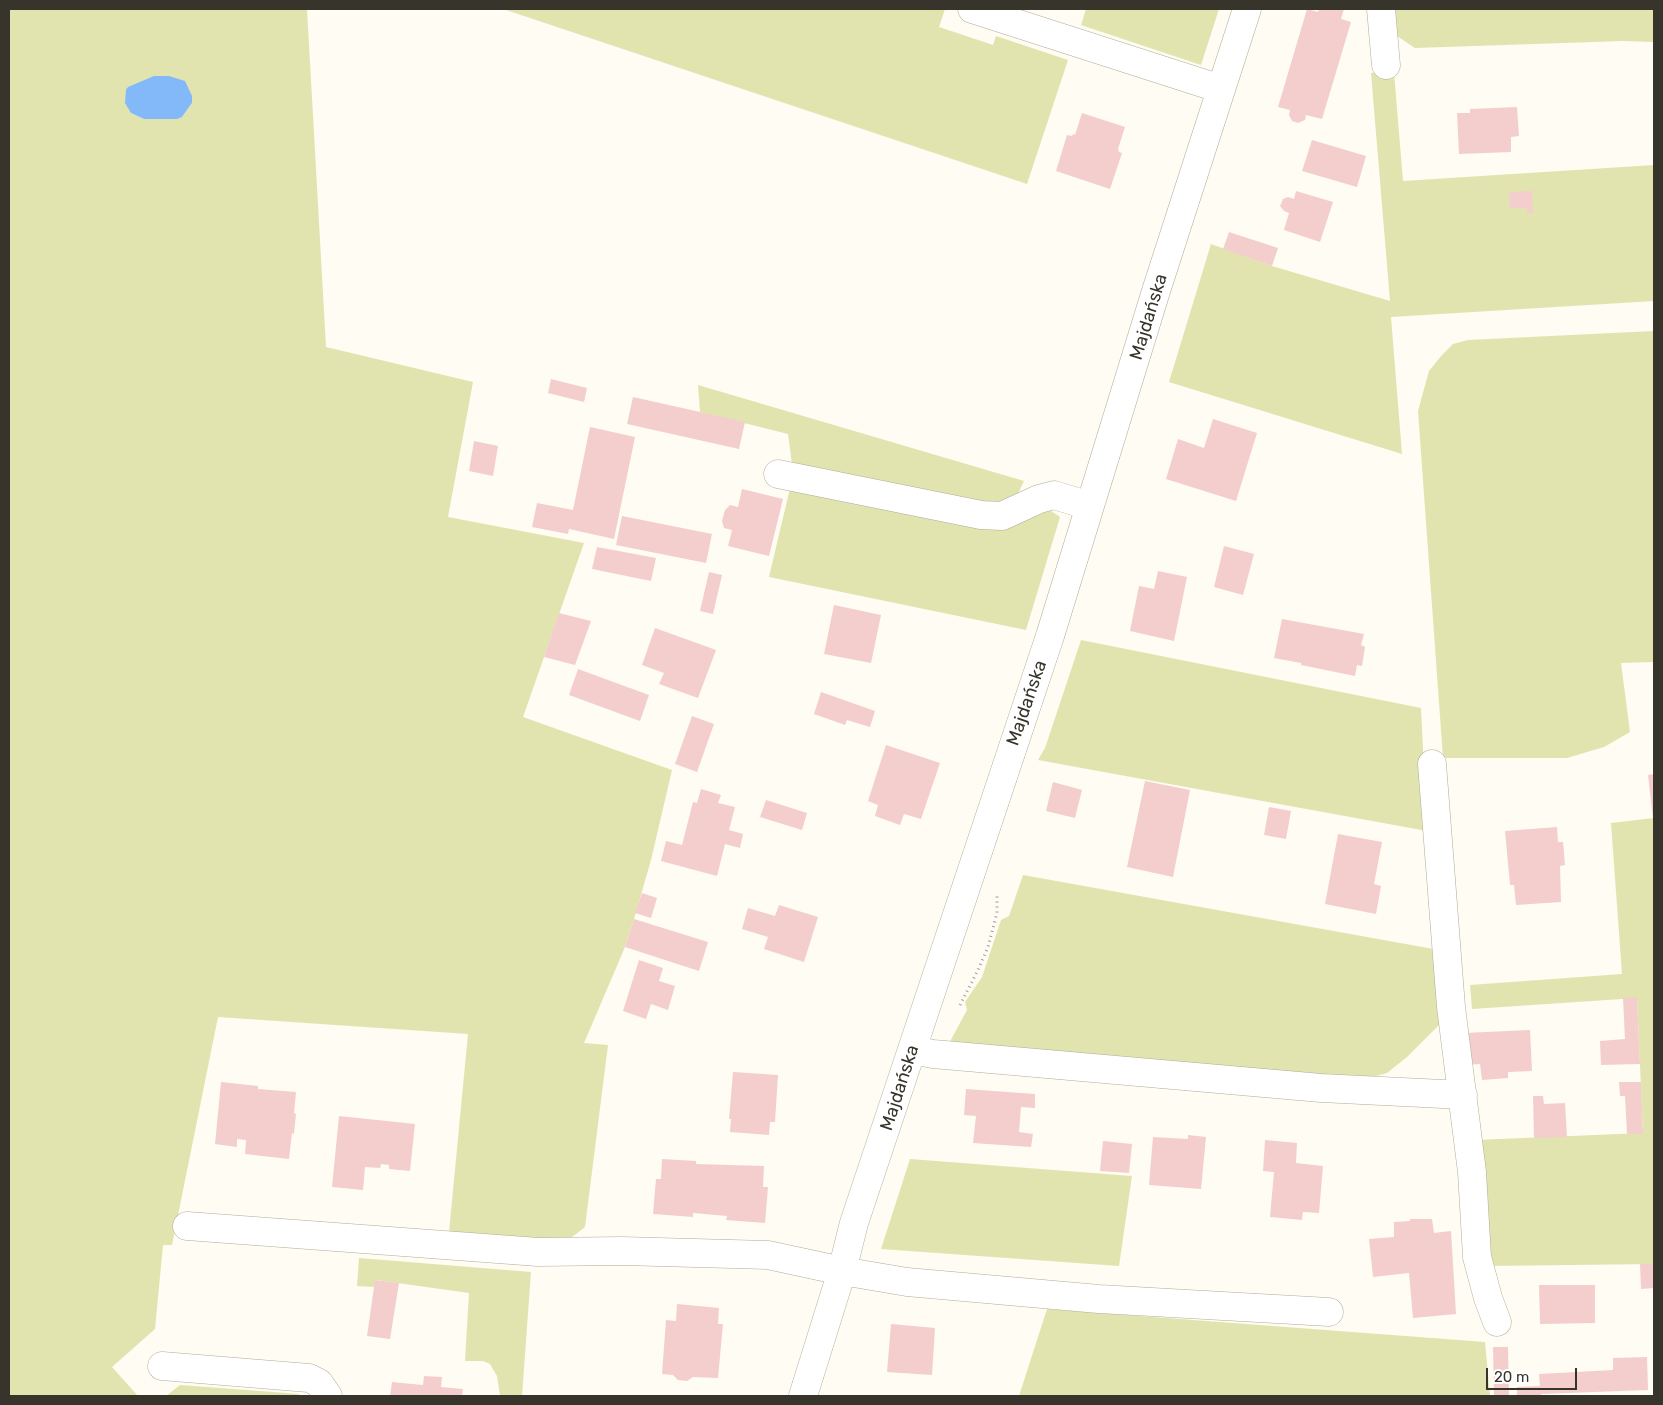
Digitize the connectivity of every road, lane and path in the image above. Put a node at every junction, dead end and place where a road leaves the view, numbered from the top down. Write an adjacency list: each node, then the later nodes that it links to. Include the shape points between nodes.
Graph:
1 (972, 9): 5 (street)
2 (1247, 9): 5 (street, Majdańska)
3 (1381, 9): 4 (street)
4 (1386, 65)
5 (1221, 90): 7 (street, Majdańska)
6 (778, 474): 7 (street, via 982,515 1002,516 1054,495)
7 (1090, 506): 11 (street, Majdańska)
8 (1432, 764): 12 (street, via 1450,1007)
9 (996, 901): 10 (path, via 997,913 988,947)
10 (959, 1009)
11 (912, 1050): 12 (street, via 1321,1088); 14 (street, Majdańska, via 854,1223)
12 (1462, 1095): 16 (street, via 1472,1172 1477,1257)
13 (187, 1226): 14 (street, via 538,1252 768,1255)
14 (842, 1271): 15 (street, via 907,1282 1099,1299); 19 (street, Majdańska)
15 (1328, 1312)
16 (1497, 1322)
17 (162, 1366): 18 (street, via 309,1378)
18 (328, 1396)
19 (804, 1396)

